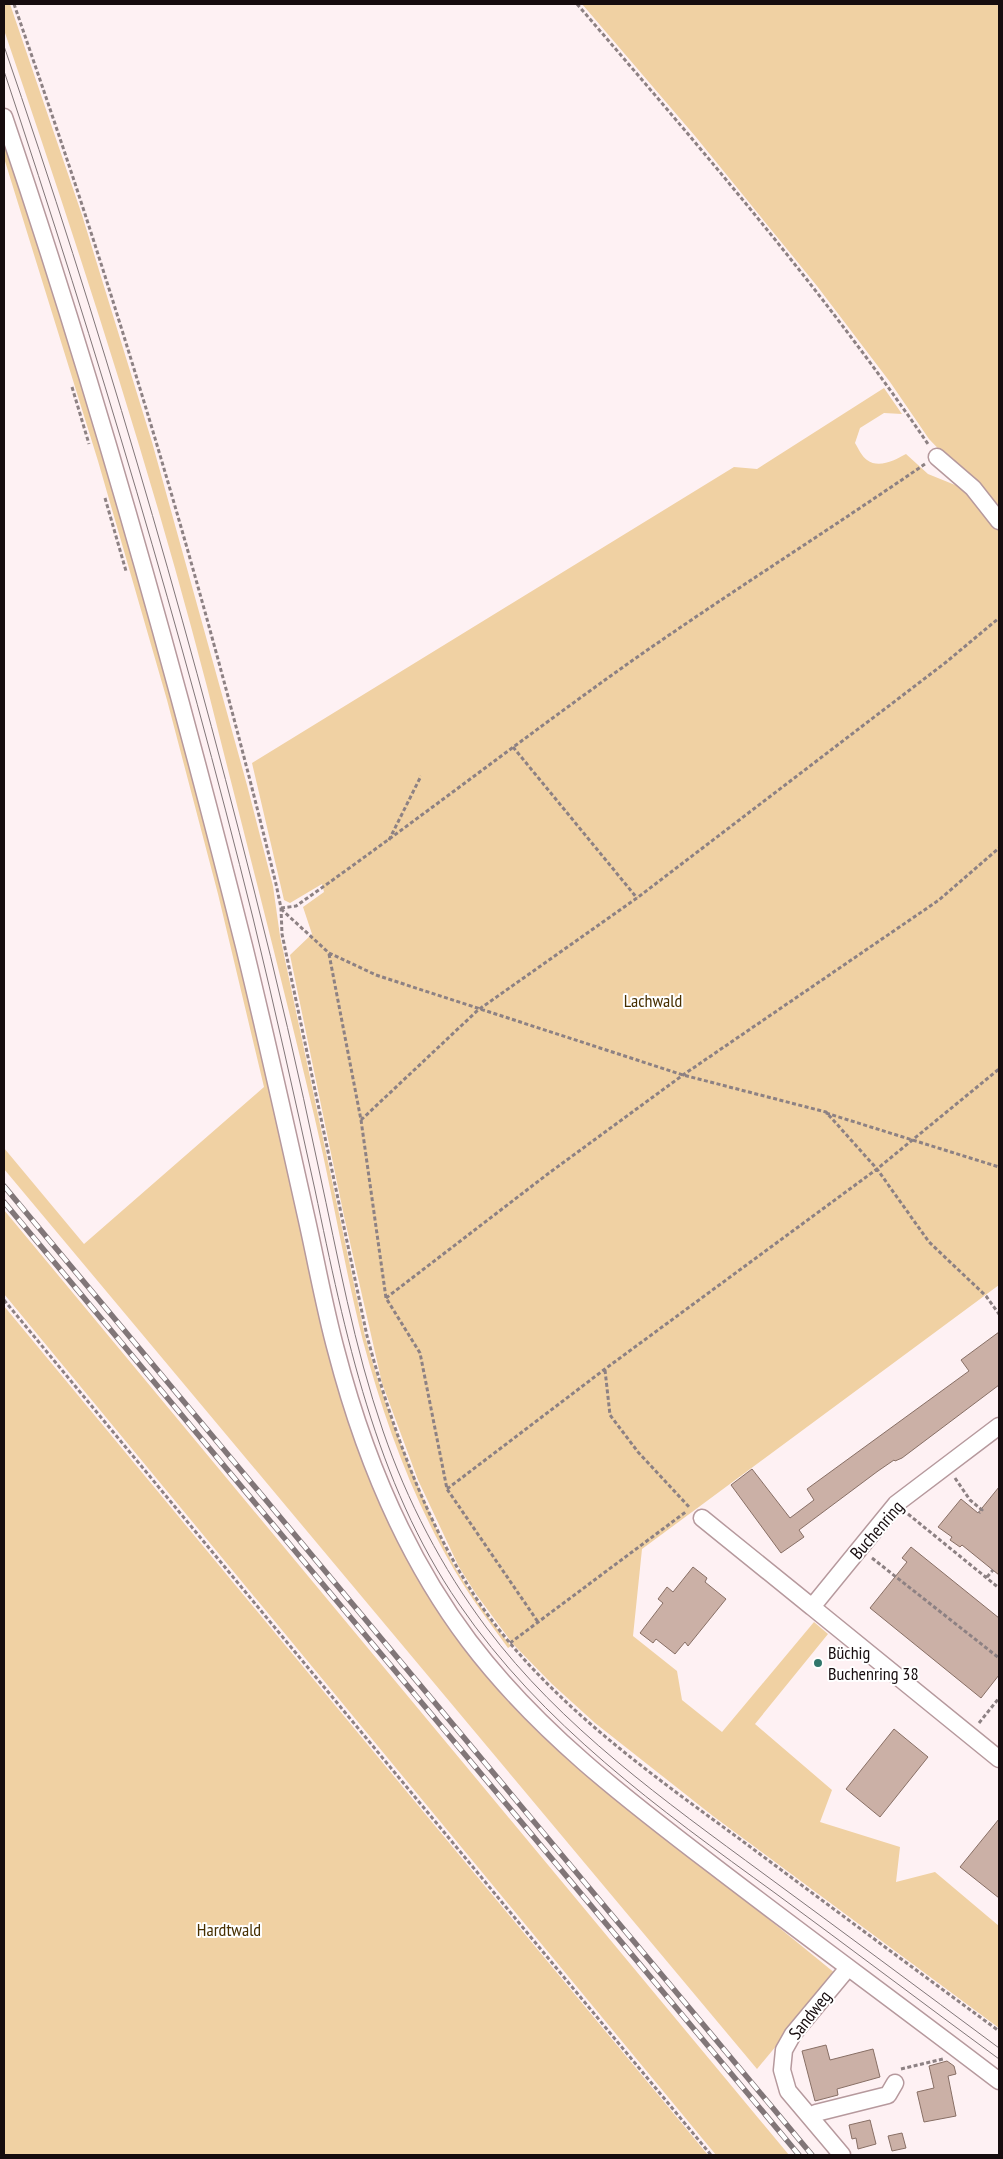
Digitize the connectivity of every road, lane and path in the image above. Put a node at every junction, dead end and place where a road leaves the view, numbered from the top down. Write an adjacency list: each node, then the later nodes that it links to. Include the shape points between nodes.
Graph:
1 (14, 4): 16 (path, via 85,213 156,440 235,716)
2 (577, 4): 6 (path, via 812,284)
3 (4, 117): 47 (street, via 113,457 179,696 269,1047 336,1352 386,1498 428,1582 448,1613 494,1673 529,1711 570,1752 618,1791)
4 (71, 386): 5 (path)
5 (91, 452)
6 (937, 457): 8 (street, via 973,488); 11 (path, via 635,659)
7 (102, 490): 9 (path)
8 (999, 521)
9 (127, 574)
10 (999, 618): 15 (path)
11 (513, 747): 13 (path); 15 (path)
12 (421, 776): 13 (path)
13 (389, 840): 16 (path, via 296,906)
14 (999, 848): 20 (path, via 939,900)
15 (637, 898): 18 (path)
16 (281, 908): 17 (path); 42 (path, via 282,934 367,1336 380,1383 416,1480 457,1567)
17 (329, 953): 18 (path, via 376,975); 22 (path)
18 (478, 1010): 20 (path); 22 (path)
19 (999, 1068): 23 (path)
20 (683, 1075): 21 (path); 26 (path)
21 (826, 1112): 23 (path); 25 (path)
22 (361, 1120): 26 (path)
23 (914, 1140): 24 (path); 25 (path)
24 (999, 1167)
25 (876, 1169): 28 (path, via 929,1242 986,1296); 29 (path)
26 (386, 1298): 32 (path, via 420,1353)
27 (4, 1300): 53 (path)
28 (999, 1314)
29 (605, 1369): 32 (path); 34 (path, via 610,1415 638,1452)
30 (999, 1426): 31 (street, Buchenring)
31 (947, 1466): 33 (street, Buchenring); 35 (path, via 970,1500 982,1510)
32 (447, 1489): 41 (path)
33 (896, 1504): 36 (street, Buchenring); 38 (path)
34 (696, 1513): 40 (street); 41 (path)
35 (979, 1513)
36 (860, 1548): 40 (street, Buchenring); 43 (path)
37 (993, 1570): 38 (path)
38 (987, 1577): 39 (path)
39 (999, 1588)
40 (812, 1607): 45 (street)
41 (538, 1622): 42 (path)
42 (510, 1643): 48 (path, via 550,1687 641,1764)
43 (999, 1658)
44 (999, 1698): 45 (path)
45 (970, 1735): 46 (street)
46 (999, 1759)
47 (848, 1968): 50 (street); 52 (street, Sandweg, via 793,2034 784,2050 782,2070 788,2091)
48 (999, 2031)
49 (946, 2058): 51 (path, via 900,2069)
50 (999, 2081)
51 (895, 2083): 52 (street, via 888,2095 816,2113)
52 (810, 2118): 54 (street, Sandweg)
53 (712, 2155)
54 (842, 2155)

